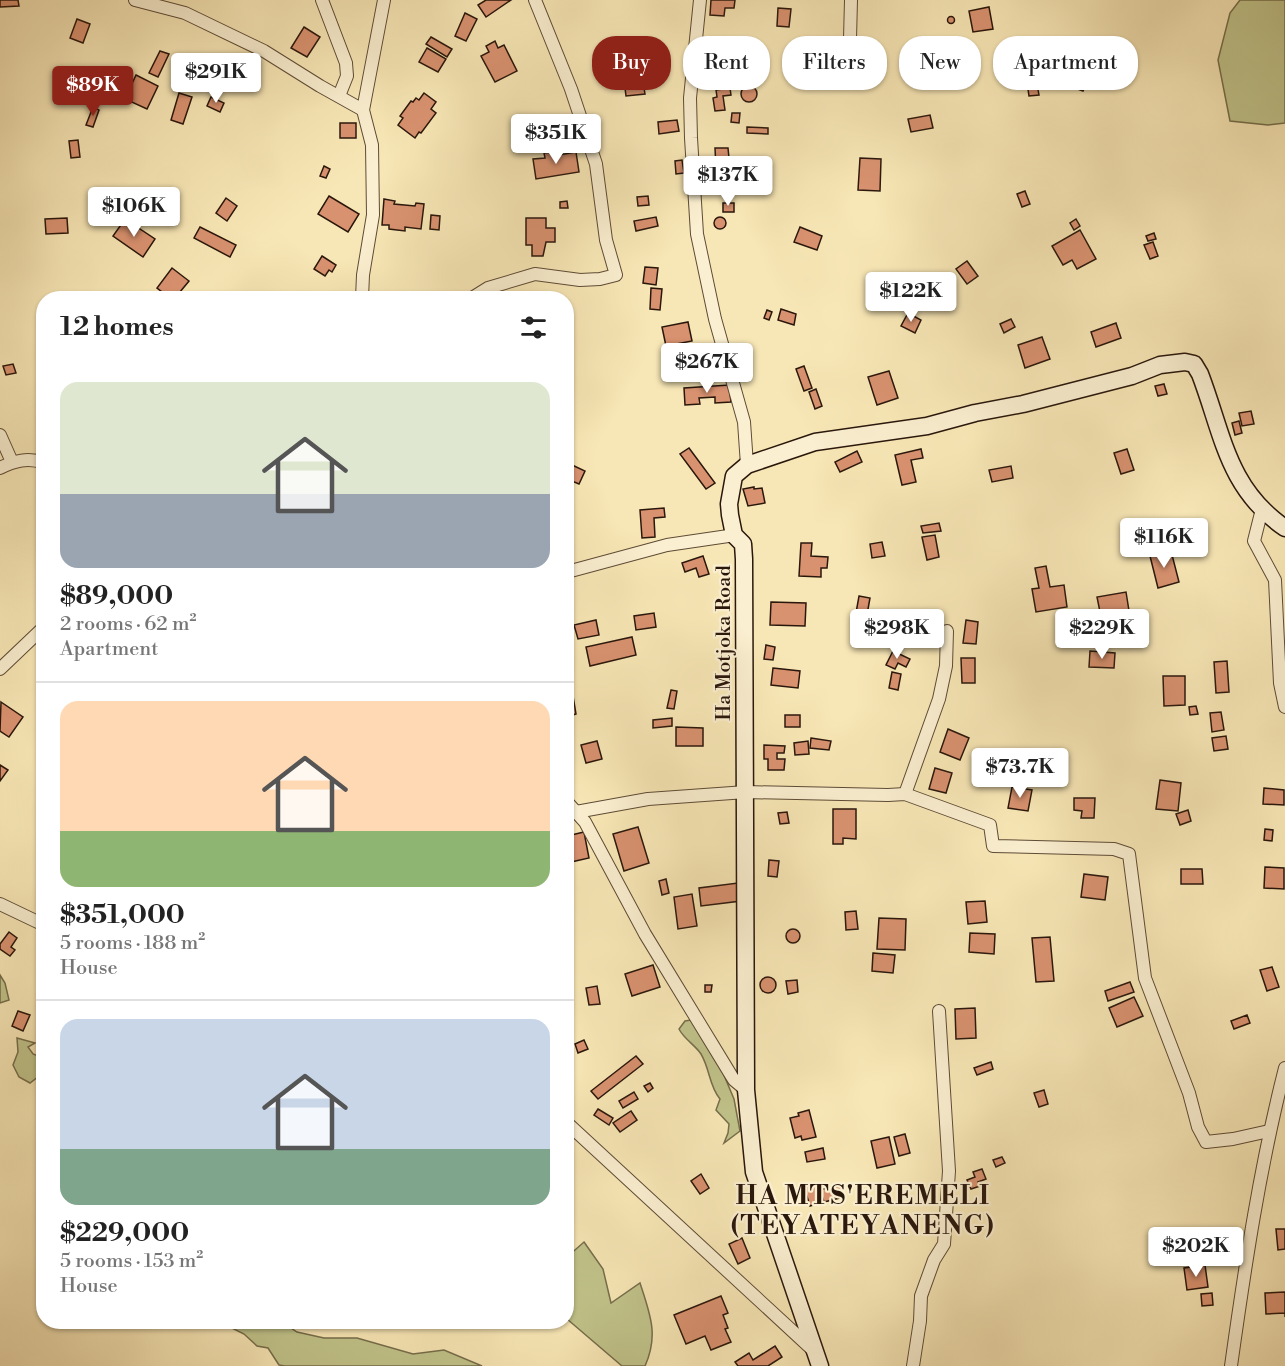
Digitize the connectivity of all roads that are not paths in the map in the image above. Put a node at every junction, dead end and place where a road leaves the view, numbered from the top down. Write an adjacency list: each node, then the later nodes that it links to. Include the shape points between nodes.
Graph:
1 (135, 0): 8 (street, via 185,13 264,51)
2 (322, 0): 8 (street, via 346,63)
3 (384, 0): 9 (street)
4 (535, 0): 11 (street, via 596,164 606,240 616,275 580,280 535,274)
5 (700, 0): 15 (street, via 690,98 697,234 744,422)
6 (851, 0): 7 (street)
7 (850, 36)
8 (339, 96): 9 (street)
9 (363, 110): 10 (street, via 372,146 373,215)
10 (362, 291)
11 (483, 291)
12 (0, 435): 14 (street)
13 (36, 460): 14 (street)
14 (12, 462): 16 (street)
15 (747, 465): 17 (street, via 815,442 927,426 1132,376 1160,365 1185,362 1194,364 1200,374 1234,472); 19 (street, Ha Motjoka Road, via 732,480 730,515)
16 (0, 468)
17 (1262, 509): 18 (street); 24 (street, via 1254,541 1275,580 1280,683)
18 (1285, 528)
19 (735, 535): 20 (street, via 667,545); 25 (street, Ha Motjoka Road, via 744,548)
20 (574, 570)
21 (947, 631): 26 (street, via 946,666 939,699)
22 (36, 634): 23 (street)
23 (0, 668)
24 (1285, 707)
25 (746, 792): 26 (street); 27 (street, via 648,799); 32 (street, Ha Motjoka Road)
26 (905, 794): 34 (street, via 990,825 993,846 1114,849 1130,854 1145,978 1206,1143)
27 (576, 812): 32 (street, via 734,1080)
28 (0, 904): 29 (street)
29 (36, 921)
30 (939, 1011): 36 (street, via 949,1172 944,1244 921,1296)
31 (1285, 1068): 34 (street)
32 (746, 1090): 35 (street, Ha Motjoka Road, via 754,1172)
33 (574, 1129): 35 (street, via 802,1339)
34 (1269, 1131): 37 (street)
35 (818, 1360)
36 (913, 1366)
37 (1231, 1366)

